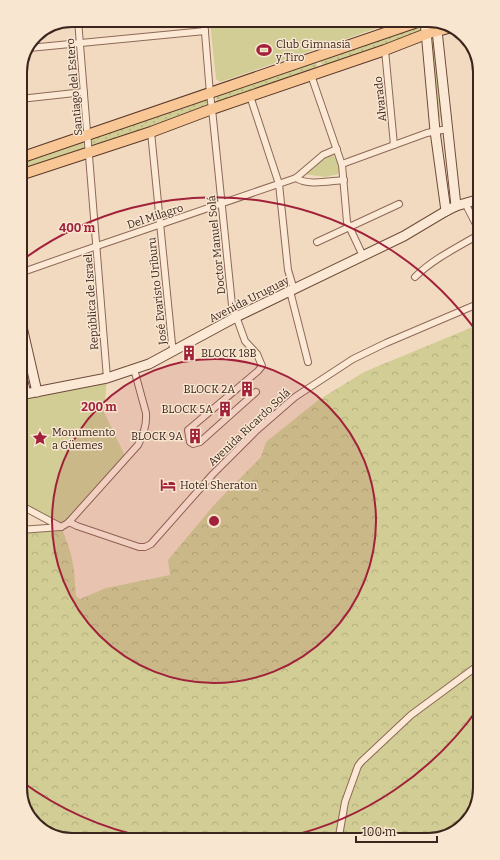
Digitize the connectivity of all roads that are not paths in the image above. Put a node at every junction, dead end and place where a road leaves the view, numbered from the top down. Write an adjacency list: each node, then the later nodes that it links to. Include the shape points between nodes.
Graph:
1 (79, 27): 9 (street, Santiago del Estero)
2 (205, 27): 7 (street, Doctor Manuel Solá)
3 (404, 27): 12 (main road)
4 (425, 27): 8 (street)
5 (435, 28): 8 (main road)
6 (437, 28): 19 (street)
7 (205, 31): 9 (street); 15 (street, Doctor Manuel Solá)
8 (426, 34): 11 (main road); 20 (street)
9 (80, 43): 10 (street); 14 (street, Santiago del Estero)
10 (35, 47)
11 (385, 50): 13 (main road); 23 (street, Alvarado)
12 (313, 58): 13 (main road, via 319,62 319,68); 15 (main road)
13 (314, 74): 16 (main road); 24 (street)
14 (84, 92): 17 (street); 22 (street, Santiago del Estero)
15 (210, 94): 18 (street, Doctor Manuel Solá); 22 (main road)
16 (250, 96): 18 (main road); 31 (street)
17 (27, 98)
18 (212, 109): 21 (main road); 34 (street, Doctor Manuel Solá)
19 (447, 129): 20 (street); 36 (street)
20 (435, 131): 23 (street); 37 (street)
21 (151, 132): 25 (main road); 39 (street, José Evaristo Uriburu)
22 (87, 135): 25 (street, Santiago del Estero); 26 (main road)
23 (394, 145): 27 (street)
24 (337, 150): 27 (street); 29 (street, Del Milagro, via 323,155)
25 (89, 153): 28 (main road); 43 (street, República de Israel)
26 (27, 156)
27 (342, 164): 30 (street)
28 (27, 173)
29 (296, 178): 30 (street, via 306,182); 31 (street, Del Milagro)
30 (344, 180): 40 (street, via 347,222)
31 (279, 184): 34 (street, Del Milagro); 47 (street)
32 (473, 201): 33 (street, Avenida Uruguay)
33 (465, 203): 36 (street, Avenida Uruguay); 38 (street)
34 (222, 204): 39 (street, Del Milagro); 49 (street, Doctor Manuel Solá, via 232,305)
35 (399, 204): 40 (street)
36 (456, 206): 37 (street, Avenida Uruguay)
37 (446, 211): 44 (street, Avenida Uruguay)
38 (473, 219)
39 (160, 225): 43 (street, Del Milagro); 51 (street, José Evaristo Uriburu)
40 (350, 228): 42 (street); 44 (street)
41 (473, 237): 46 (street)
42 (317, 242)
43 (97, 246): 45 (street, Del Milagro); 54 (street, República de Israel)
44 (363, 256): 47 (street, Avenida Uruguay)
45 (27, 271)
46 (415, 277)
47 (292, 290): 49 (street, Avenida Uruguay); 52 (street)
48 (473, 306): 59 (street, Avenida Ricardo Solá, via 359,356 296,397 213,474 148,546 139,548)
49 (236, 317): 51 (street, Avenida Uruguay); 56 (street, Doctor Manuel Solá, via 245,341 257,354 262,366 188,430 190,442 200,442)
50 (27, 348): 55 (street)
51 (174, 351): 53 (street, Avenida Uruguay)
52 (308, 362)
53 (134, 369): 54 (street, Avenida Uruguay); 59 (street, via 146,413 143,435 134,450)
54 (107, 378): 55 (street, Avenida Uruguay)
55 (37, 392): 57 (street, Avenida Uruguay)
56 (256, 392)
57 (27, 394)
58 (27, 509): 60 (street)
59 (69, 522): 60 (street)
60 (60, 527): 61 (street)
61 (27, 529)
62 (473, 669): 63 (street, via 411,715 361,762 344,802)
63 (339, 833)

